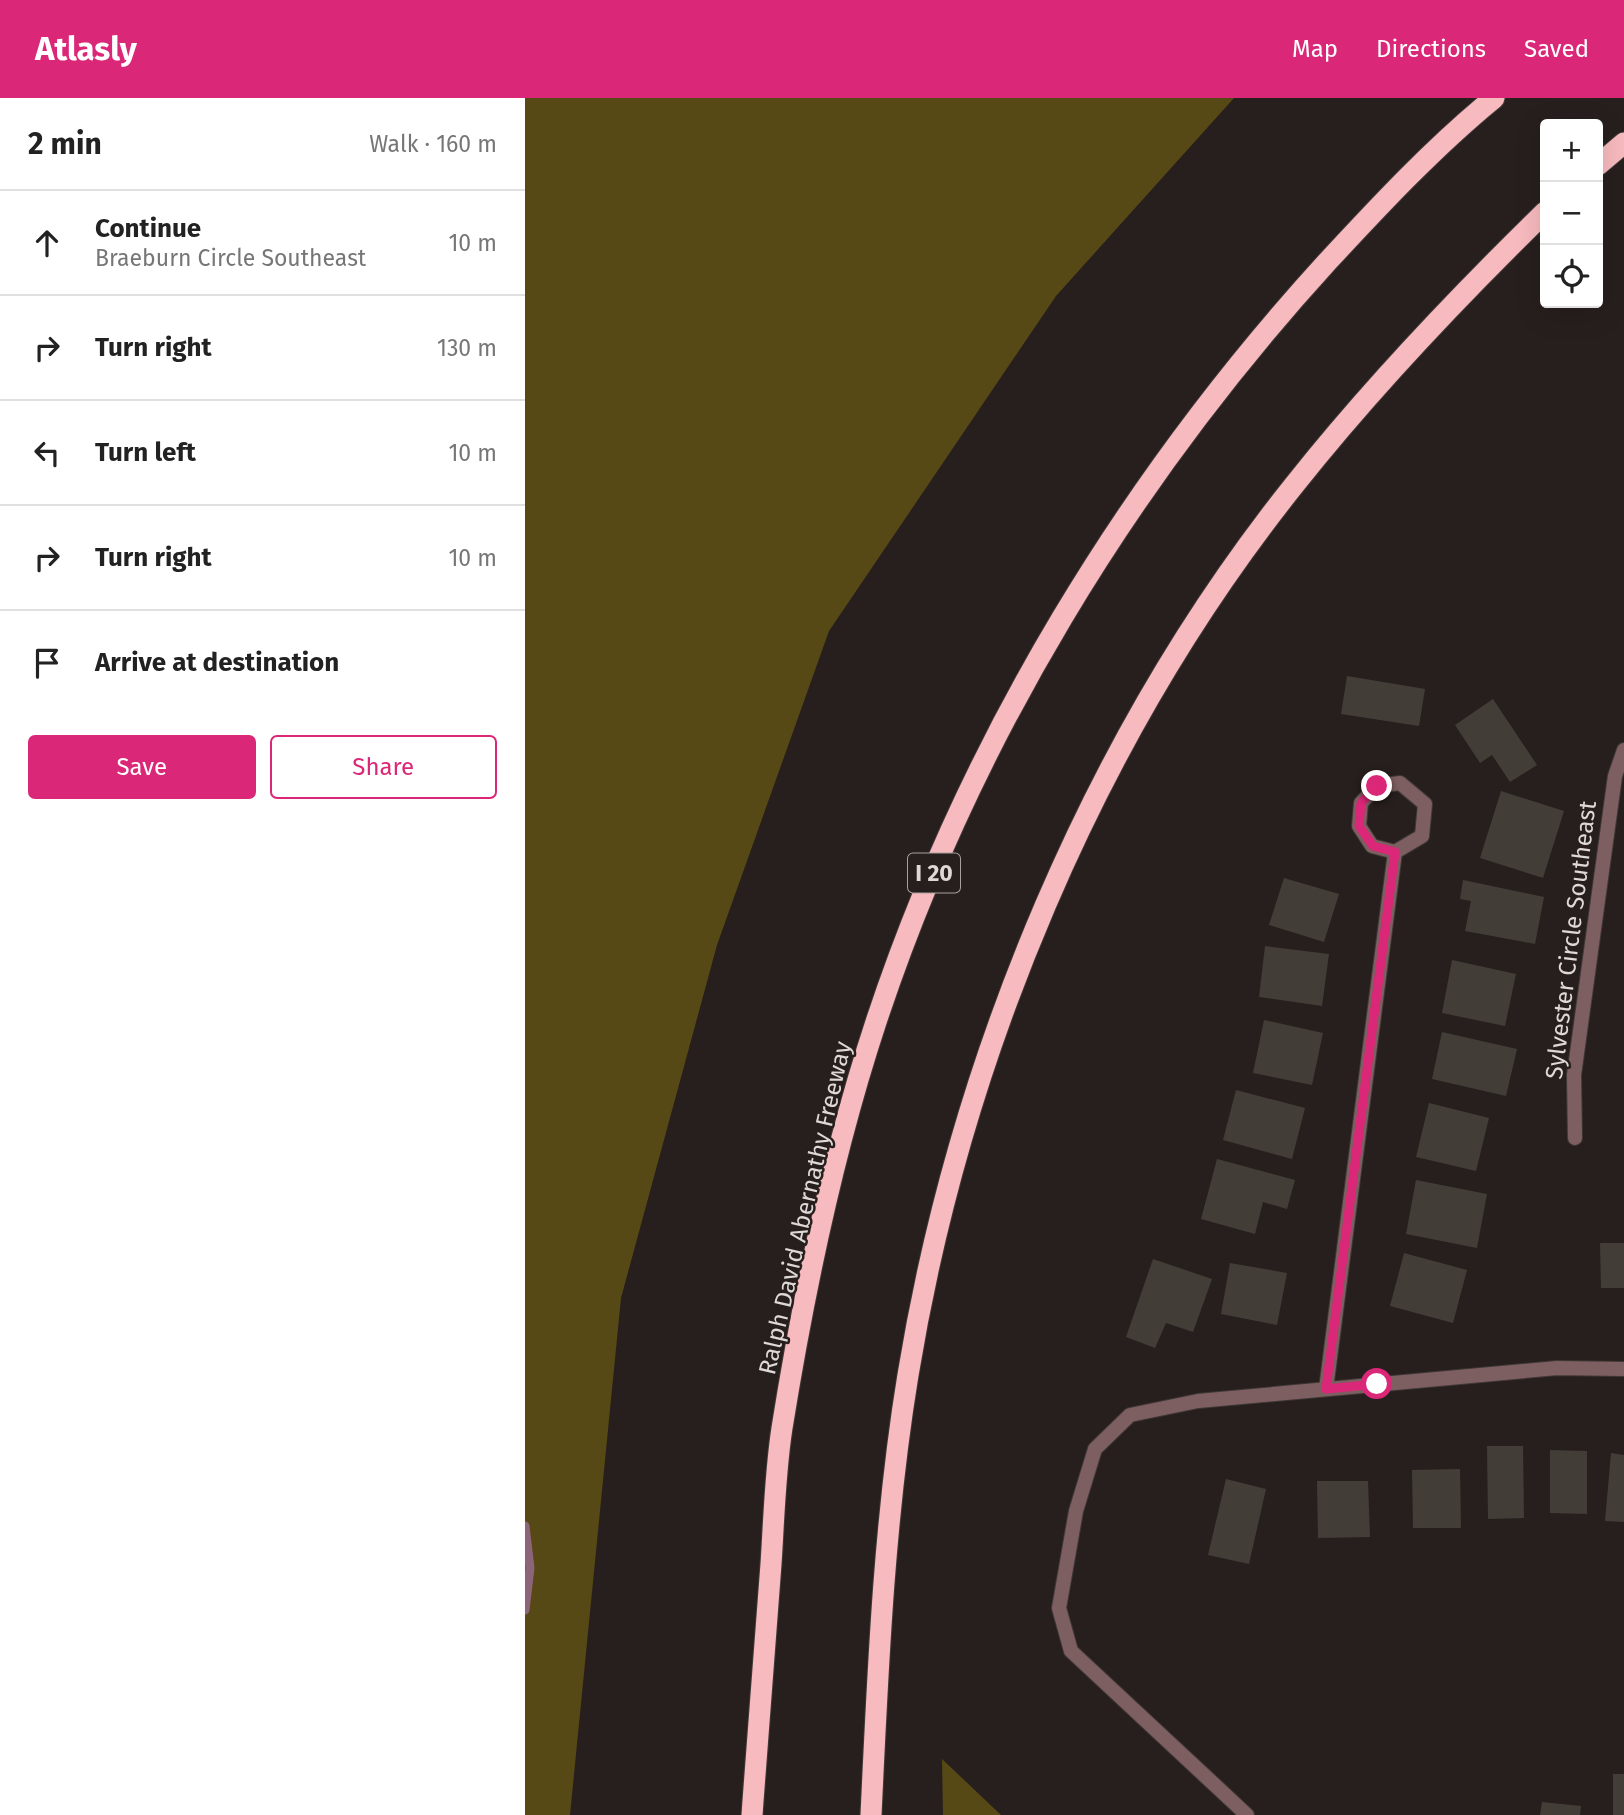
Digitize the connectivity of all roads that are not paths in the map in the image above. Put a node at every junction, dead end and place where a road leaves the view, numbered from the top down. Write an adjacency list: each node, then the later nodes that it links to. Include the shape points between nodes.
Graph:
1 (1494, 98): 10 (highway, Ralph David Abernathy Freeway / I 20, via 1372,214 1229,376 1158,470 1093,569 1027,679 971,786 876,1023 838,1158 802,1317 781,1434)
2 (1624, 143): 3 (highway)
3 (1603, 161)
4 (1540, 217): 11 (highway, via 1459,296 1293,486 1214,596 1158,685 1102,787 1048,901 1011,993 967,1125 932,1252 908,1375 890,1506)
5 (1624, 750): 7 (street, Sylvester Circle Southeast, via 1615,776 1574,1075)
6 (1395, 852): 6 (street, via 1422,836 1425,804 1400,783 1377,786 1361,803 1359,826 1373,846); 9 (street)
7 (1575, 1138)
8 (1624, 1368): 9 (street, via 1556,1368)
9 (1326, 1389): 12 (street, via 1198,1401 1130,1415 1095,1449 1076,1511 1059,1608 1071,1651)
10 (752, 1815)
11 (871, 1815)
12 (1247, 1815)

